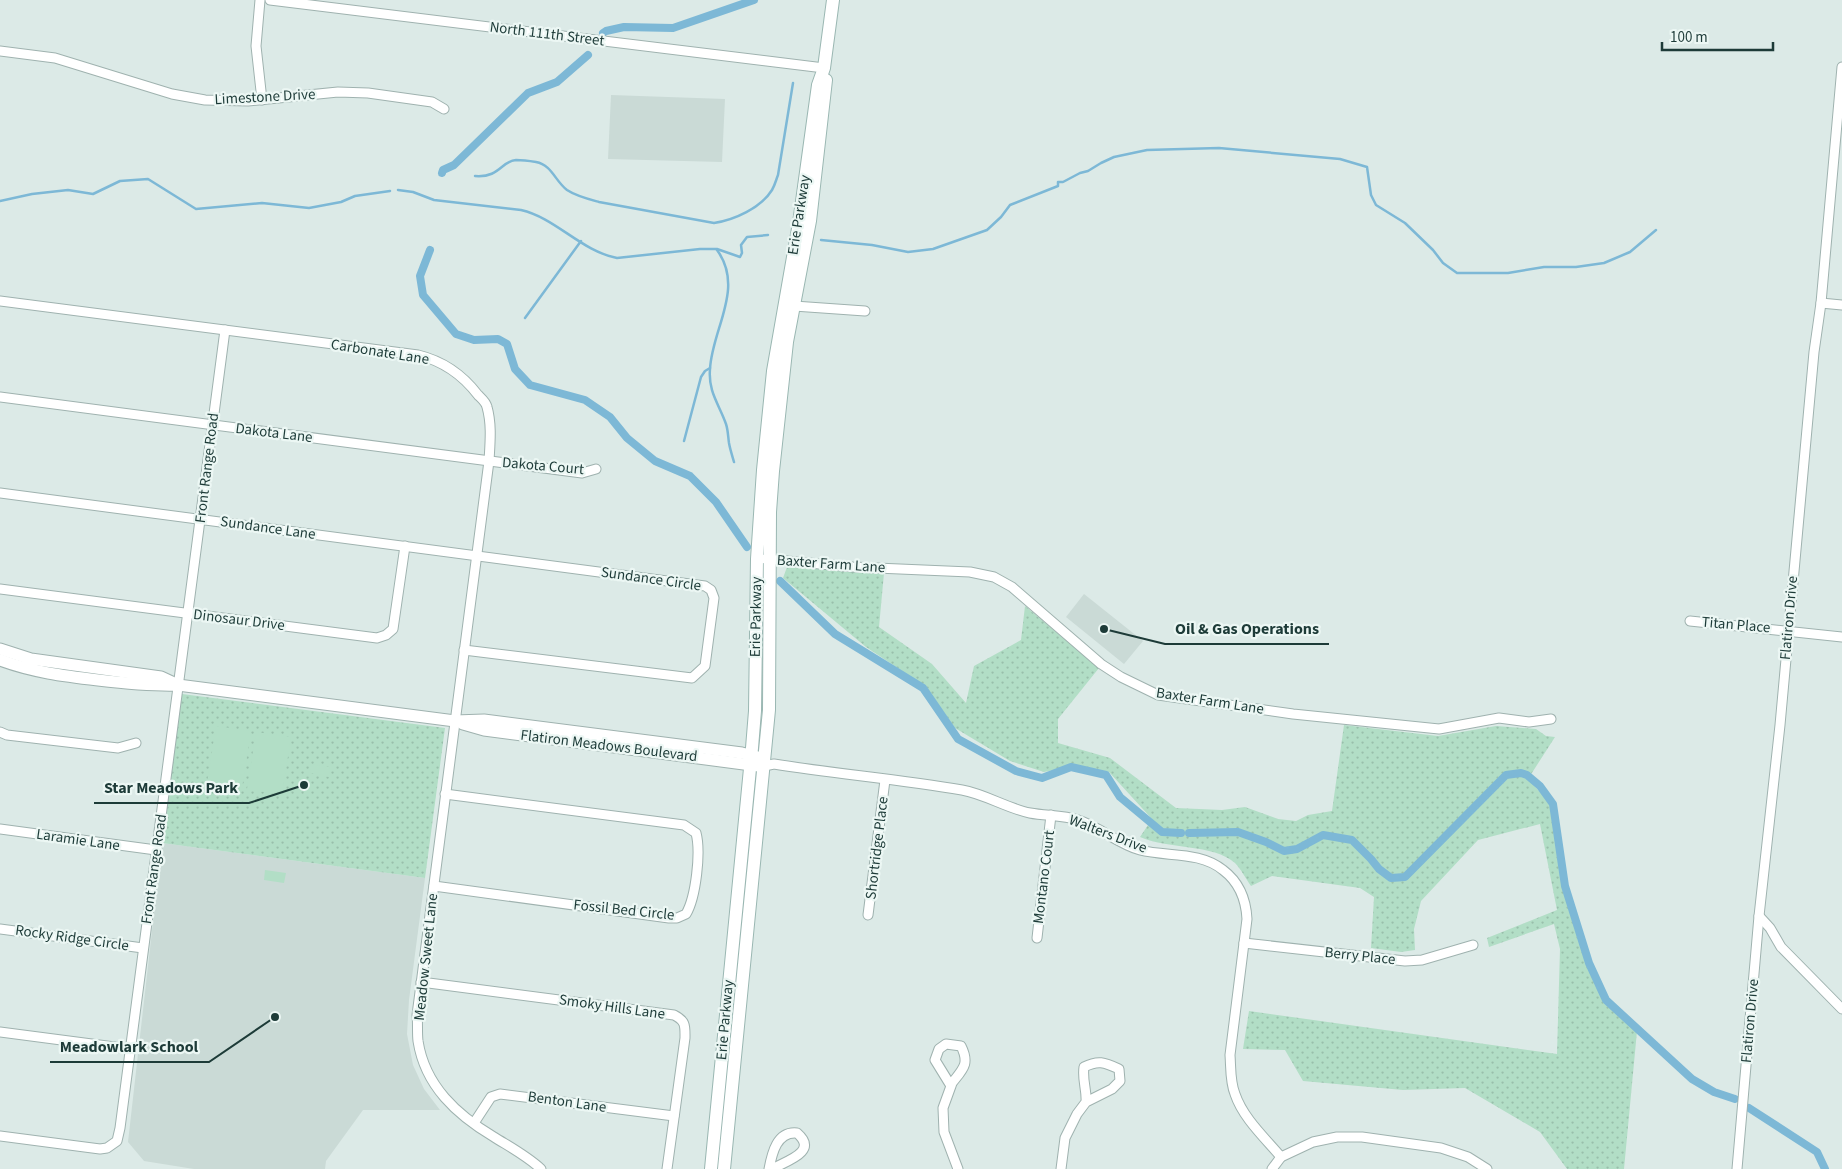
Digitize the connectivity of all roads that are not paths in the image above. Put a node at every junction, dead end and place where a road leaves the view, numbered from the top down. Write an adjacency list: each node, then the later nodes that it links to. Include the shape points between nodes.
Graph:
1 (260, 0): 7 (street, via 256,46)
2 (270, 0): 6 (street, North 111th Street)
3 (832, 0): 6 (main road, Erie Parkway)
4 (0, 51): 7 (street, Limestone Drive, via 55,58 172,94 234,102)
5 (1842, 67): 9 (street, Flatiron Drive)
6 (824, 68): 13 (main road, Erie Parkway, via 826,84 810,221); 24 (main road, Erie Parkway, via 818,85 799,223 773,371 763,470)
7 (262, 100): 8 (street, Limestone Drive, via 338,92 368,93 432,102)
8 (444, 109)
9 (1840, 115): 11 (street, Flatiron Drive)
10 (0, 301): 15 (street, Carbonate Lane)
11 (1821, 303): 12 (street); 28 (street, Flatiron Drive)
12 (1842, 305)
13 (794, 306): 14 (street); 24 (main road, Erie Parkway, via 783,372)
14 (865, 311)
15 (225, 330): 17 (street, Front Range Road); 18 (street, Carbonate Lane, via 434,359 453,369 486,405 490,426)
16 (0, 397): 17 (street, Dakota Lane)
17 (212, 424): 18 (street, Dakota Lane); 21 (street, Front Range Road)
18 (489, 461): 19 (street, Dakota Court, via 582,473); 23 (street, Carbonate Lane)
19 (596, 469)
20 (0, 493): 21 (street, Sundance Lane)
21 (200, 519): 22 (street, Sundance Lane); 26 (street, Front Range Road)
22 (405, 546): 23 (street, Sundance Lane); 26 (street, Dinosaur Drive, via 393,628 377,638)
23 (476, 555): 31 (street, Carbonate Lane); 31 (street, Sundance Circle, via 705,586 714,598 705,666 692,678)
24 (763, 559): 34 (street, Baxter Farm Lane, via 970,572 994,577 1012,587 1101,664 1158,695 1293,714 1439,729 1499,718 1529,722); 38 (main road, Erie Parkway); 39 (main road, Erie Parkway)
25 (0, 589): 26 (street, Dinosaur Drive)
26 (188, 613): 33 (street, Front Range Road)
27 (1690, 621): 28 (street, Titan Place)
28 (1788, 630): 29 (street, Titan Place); 47 (street, Flatiron Drive)
29 (1842, 637)
30 (0, 649): 33 (street, Flatiron Meadows Boulevard, via 31,659 161,677)
31 (464, 650): 35 (street, Carbonate Lane)
32 (0, 660): 33 (street, Flatiron Meadows Boulevard, via 62,676)
33 (178, 685): 35 (street, Flatiron Meadows Boulevard); 44 (street, Front Range Road)
34 (1551, 719)
35 (455, 721): 38 (street, Flatiron Meadows Boulevard, via 484,730); 41 (street, Meadow Sweet Lane)
36 (0, 732): 37 (street, via 118,748)
37 (136, 743)
38 (751, 760): 39 (street, Flatiron Meadows Boulevard); 65 (main road, Erie Parkway)
39 (768, 763): 40 (street, Walters Drive); 66 (main road, Erie Parkway)
40 (885, 780): 42 (street, Walters Drive, via 962,790 1028,812); 46 (street, Shortridge Place)
41 (445, 794): 45 (street, Meadow Sweet Lane); 45 (street, Fossil Bed Circle, via 684,825 696,833 698,854 690,907 686,914 677,918)
42 (1051, 815): 49 (street, Montano Court); 50 (street, Walters Drive, via 1080,820 1140,850 1212,862 1234,881 1246,906)
43 (0, 829): 44 (street, Laramie Lane)
44 (156, 850): 52 (street, Front Range Road)
45 (434, 886): 53 (street, Meadow Sweet Lane)
46 (868, 916)
47 (1758, 916): 54 (street, via 1781,947); 71 (street, Flatiron Drive)
48 (0, 929): 52 (street, Rocky Ridge Circle)
49 (1037, 938)
50 (1244, 943): 51 (street, Berry Place, via 1404,961 1422,960); 62 (street, Walters Drive, via 1230,1056 1231,1075 1235,1094 1248,1117)
51 (1474, 945)
52 (143, 948): 56 (street, Front Range Road)
53 (421, 982): 59 (street, Smoky Hills Lane, via 674,1015 685,1026); 60 (street, Meadow Sweet Lane, via 418,1042 425,1065 438,1092)
54 (1842, 1009)
55 (0, 1032): 56 (street)
56 (130, 1049): 61 (street, Front Range Road, via 117,1141 107,1148)
57 (951, 1086): 57 (street, via 965,1066 966,1056 960,1046 946,1044 939,1049 935,1060); 67 (street, via 943,1108 944,1132)
58 (1086, 1102): 58 (street, via 1112,1089 1120,1081 1118,1069 1107,1063 1094,1062 1084,1067 1082,1078); 68 (street, via 1065,1138)
59 (674, 1116): 60 (street, Benton Lane, via 500,1094 491,1097); 64 (street, Smoky Hills Lane)
60 (474, 1124): 63 (street, Meadow Sweet Lane)
61 (0, 1136)
62 (1281, 1157): 69 (street); 70 (street, via 1313,1142 1337,1137 1362,1137 1441,1148 1468,1157)
63 (541, 1169)
64 (667, 1169)
65 (711, 1169)
66 (724, 1169)
67 (958, 1169)
68 (1061, 1169)
69 (1272, 1169)
70 (1486, 1169)
71 (1737, 1169)

